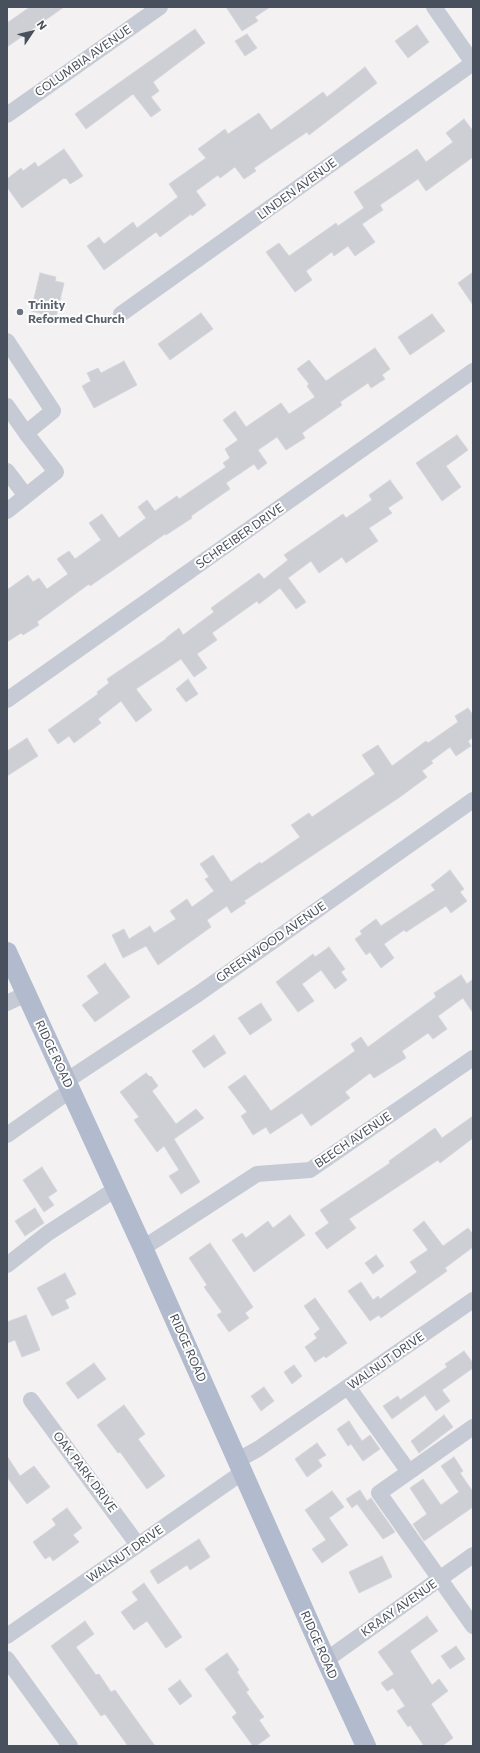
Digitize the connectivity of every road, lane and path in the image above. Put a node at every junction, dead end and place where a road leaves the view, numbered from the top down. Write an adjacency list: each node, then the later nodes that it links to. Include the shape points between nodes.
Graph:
1 (160, 7): 4 (street, COLUMBIA AVENUE)
2 (434, 7): 3 (street)
3 (473, 63): 5 (street, LINDEN AVENUE)
4 (7, 115)
5 (121, 314)
6 (7, 341): 9 (street, via 53,411)
7 (473, 371): 13 (street, SCHREIBER DRIVE)
8 (7, 406): 9 (street)
9 (26, 433): 11 (street, via 56,472)
10 (7, 470): 11 (street)
11 (26, 496): 12 (street)
12 (7, 511)
13 (7, 700)
14 (473, 800): 19 (street, GREENWOOD AVENUE)
15 (7, 952): 16 (main road, RIDGE ROAD)
16 (26, 994): 17 (street); 19 (main road, RIDGE ROAD)
17 (7, 1003)
18 (473, 1058): 22 (street, BEECH AVENUE, via 310,1170 256,1174)
19 (69, 1085): 20 (street, GREENWOOD AVENUE); 21 (main road, RIDGE ROAD)
20 (7, 1135)
21 (116, 1189): 22 (main road, RIDGE ROAD); 23 (street, via 48,1233)
22 (143, 1248): 28 (main road, RIDGE ROAD)
23 (7, 1265)
24 (473, 1300): 25 (street, WALNUT DRIVE)
25 (348, 1387): 28 (street, WALNUT DRIVE, via 258,1449); 29 (street)
26 (31, 1400): 30 (street, OAK PARK DRIVE)
27 (473, 1427): 29 (street)
28 (241, 1466): 30 (street, WALNUT DRIVE); 36 (main road, RIDGE ROAD)
29 (409, 1472): 32 (street, via 379,1494)
30 (138, 1544): 34 (street, WALNUT DRIVE)
31 (473, 1556): 32 (street, KRAAY AVENUE)
32 (440, 1579): 33 (street); 36 (street, KRAAY AVENUE)
33 (473, 1626)
34 (7, 1636)
35 (7, 1659): 37 (street)
36 (326, 1660): 38 (main road, RIDGE ROAD)
37 (70, 1746)
38 (366, 1746)

